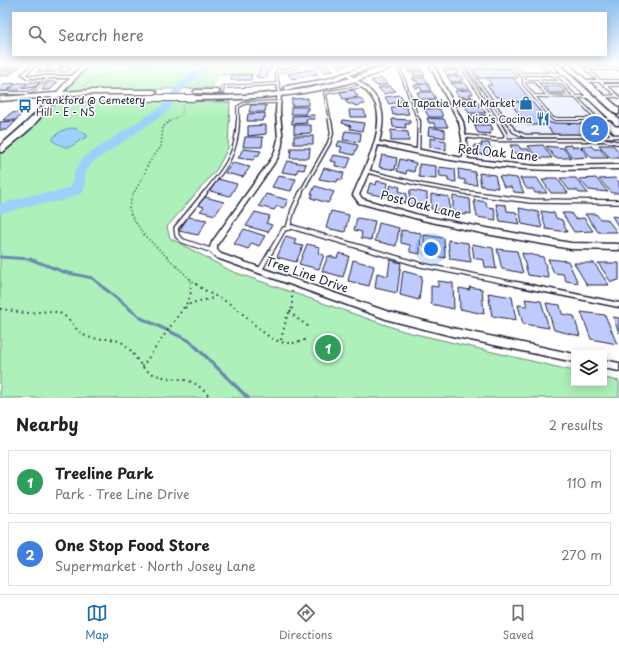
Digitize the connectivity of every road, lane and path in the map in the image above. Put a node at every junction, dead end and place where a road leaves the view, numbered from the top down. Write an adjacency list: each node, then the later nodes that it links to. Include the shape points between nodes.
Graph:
1 (536, 82): 29 (lane)
2 (561, 82): 31 (lane)
3 (43, 83): 24 (lane, via 35,90 27,92)
4 (68, 83): 25 (main road)
5 (91, 83): 22 (path)
6 (200, 83): 27 (path, via 190,88)
7 (278, 83): 23 (lane)
8 (323, 83): 23 (main road)
9 (345, 83): 23 (main road, via 308,92)
10 (358, 83): 21 (street, Post Oak Lane)
11 (405, 83): 48 (lane, via 420,124)
12 (441, 83): 41 (street, via 455,109)
13 (472, 83): 44 (lane, via 501,126 506,136)
14 (479, 83): 42 (lane, via 514,131 525,136)
15 (524, 83): 28 (lane)
16 (575, 83): 32 (main road)
17 (587, 83): 30 (main road)
18 (602, 83): 19 (lane)
19 (605, 85): 20 (lane); 33 (lane)
20 (619, 85)
21 (362, 86): 45 (street, Post Oak Lane, via 376,100 381,115); 53 (lane, via 325,93 332,133 294,208 288,221)
22 (77, 88)
23 (278, 92): 27 (main road); 27 (main road, via 237,98); 55 (street, via 282,140 280,147 275,158 214,244); 55 (lane, via 238,107 237,143 232,154 176,228 177,236 183,241)
24 (0, 93)
25 (57, 95): 26 (main road, via 102,92); 34 (main road); 35 (main road)
26 (152, 95): 27 (main road, bridge); 35 (main road)
27 (192, 95)
28 (534, 96): 29 (lane); 39 (lane, via 553,119)
29 (549, 96): 31 (lane)
30 (602, 96): 33 (lane); 38 (main road)
31 (576, 97): 32 (lane); 39 (lane)
32 (591, 97): 40 (main road)
33 (619, 97)
34 (0, 99)
35 (51, 101): 37 (main road); 47 (main road, via 28,126)
36 (183, 103): 57 (path, via 182,115 163,127 162,145 146,168 129,207 148,239)
37 (0, 105)
38 (619, 112)
39 (597, 119): 40 (lane); 42 (lane)
40 (618, 120)
41 (464, 136): 44 (lane); 49 (street)
42 (613, 136): 43 (lane)
43 (619, 136)
44 (504, 140): 46 (lane, via 606,140)
45 (376, 143): 48 (street, Red Oak Lane); 51 (street, Post Oak Lane)
46 (619, 143)
47 (0, 150)
48 (418, 152): 49 (street, Red Oak Lane)
49 (466, 161): 50 (street, Red Oak Lane, via 525,167)
50 (619, 167)
51 (366, 171): 52 (lane, via 446,189 518,200); 54 (street, Post Oak Lane, via 356,196 361,201 422,218 486,231 571,246)
52 (619, 202)
53 (288, 228): 56 (lane, via 280,234); 60 (lane, via 300,229 422,265)
54 (619, 248)
55 (213, 251): 56 (street, Tree Line Drive, via 219,256)
56 (259, 271): 58 (street, Tree Line Drive)
57 (190, 279): 59 (path); 62 (path, via 191,292)
58 (294, 283): 63 (path); 67 (street, Tree Line Drive, via 389,316)
59 (216, 298): 62 (path, via 191,303); 65 (path, via 228,302 245,314 257,328 271,338)
60 (619, 305)
61 (0, 309): 69 (path, via 28,313 60,313 87,338 107,338 122,342)
62 (183, 309): 69 (path)
63 (290, 311): 64 (path, via 295,318); 65 (path)
64 (309, 327)
65 (281, 340): 66 (path, via 294,344)
66 (305, 340)
67 (571, 357)
68 (607, 365): 70 (street)
69 (142, 367): 71 (path, via 150,372 195,382 205,389)
70 (619, 367)
71 (210, 398)

